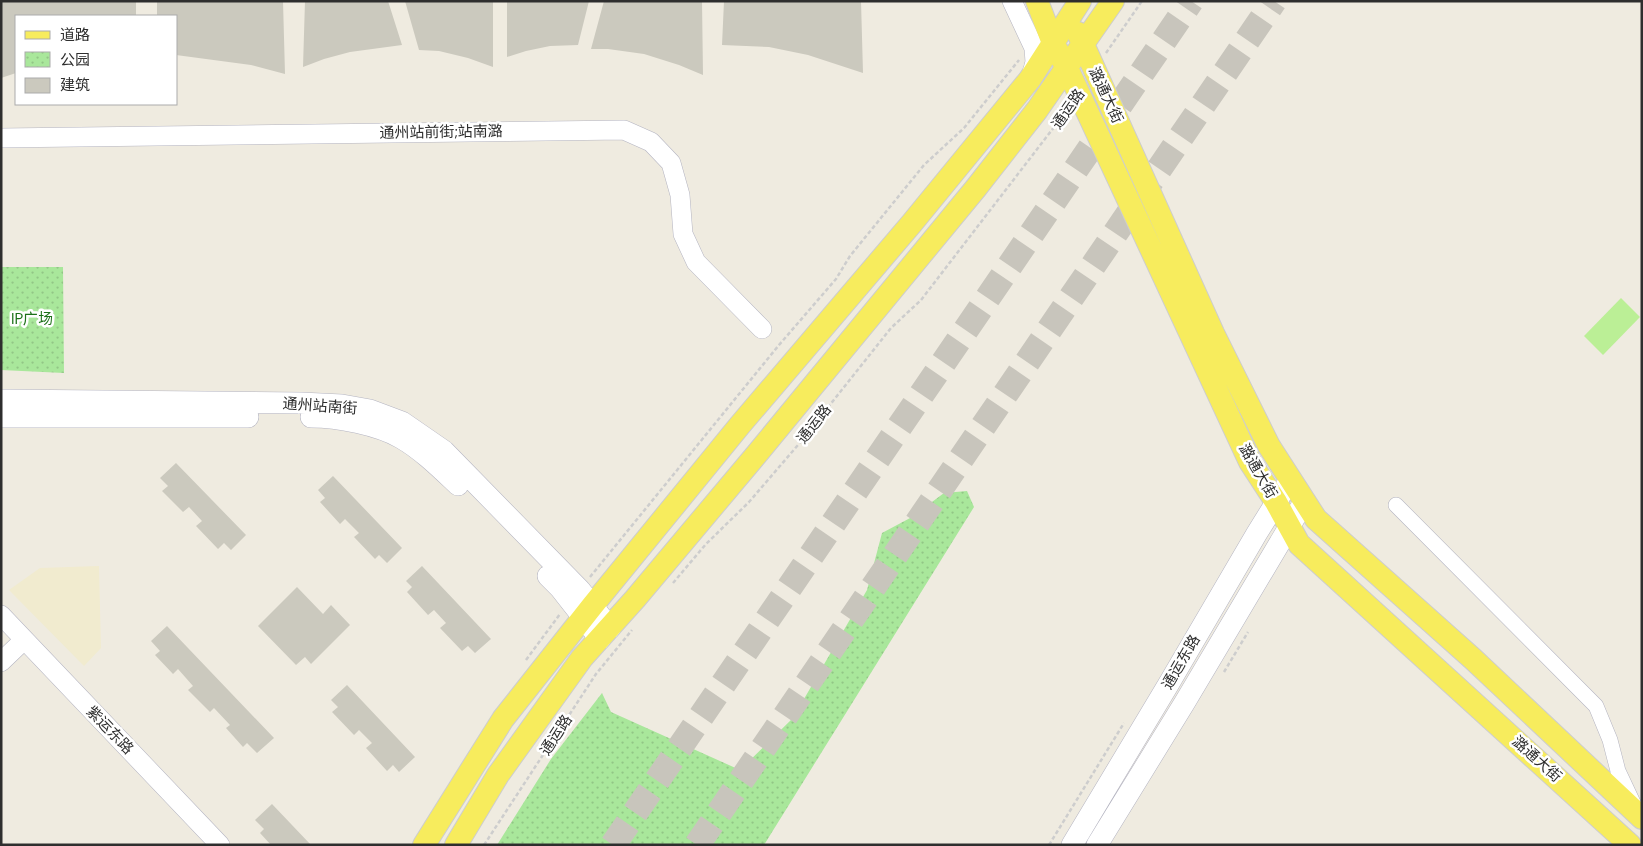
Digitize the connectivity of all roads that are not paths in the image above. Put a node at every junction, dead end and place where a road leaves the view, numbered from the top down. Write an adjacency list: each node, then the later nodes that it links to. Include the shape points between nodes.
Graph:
1 (1012, 1): 8 (street, via 1034,48 1035,62)
2 (1036, 1): 5 (main road, 潞通大街)
3 (1113, 1): 6 (main road, 通运路)
4 (1073, 5): 5 (main road); 6 (main road, 潞通大街)
5 (1053, 43): 7 (main road, 潞通大街); 8 (main road)
6 (1083, 44): 7 (main road, 通运路); 13 (main road, 潞通大街, via 1213,333 1269,446)
7 (1066, 66): 14 (main road, 潞通大街, via 1250,462); 20 (main road, 通运路, via 1037,110 964,203)
8 (1030, 79): 18 (main road)
9 (1, 138): 10 (street, 通州站前街;站南潞, via 624,130 651,142 672,163 680,195 683,234 696,262)
10 (762, 329)
11 (1, 400): 18 (main road, 通州站南街, via 301,403 370,410 402,422 444,452)
12 (1, 417): 18 (main road, 通州站南街, via 316,417 359,422 401,438 437,465)
13 (1290, 480): 14 (main road, 通运东路); 15 (main road, 潞通大街)
14 (1276, 502): 17 (main road, 潞通大街); 28 (main road, 通运东路)
15 (1304, 502): 17 (main road, 通运东路); 23 (main road, 潞通大街, via 1316,519 1473,659)
16 (1396, 505): 23 (street, via 1596,706 1618,771)
17 (1289, 526): 24 (main road, 潞通大街, via 1299,544); 29 (main road, 通运东路)
18 (588, 612): 20 (main road, 通州站南街); 26 (main road, via 504,719)
19 (1, 615): 21 (street, 紫运东路)
20 (605, 633): 27 (main road, 通运路, via 582,658 498,776)
21 (24, 640): 22 (street); 25 (street, 紫运东路)
22 (1, 662)
23 (1641, 817): 24 (street)
24 (1626, 840)
25 (220, 845)
26 (424, 845)
27 (456, 845)
28 (1072, 845)
29 (1097, 845)

